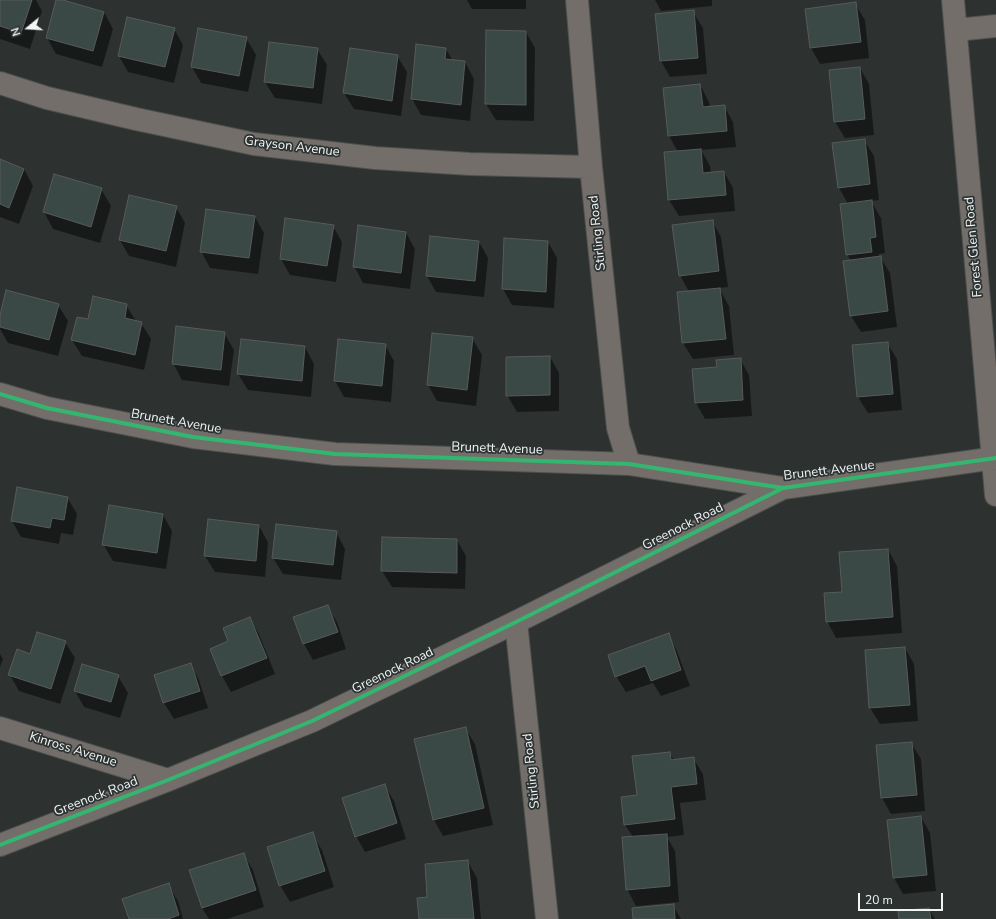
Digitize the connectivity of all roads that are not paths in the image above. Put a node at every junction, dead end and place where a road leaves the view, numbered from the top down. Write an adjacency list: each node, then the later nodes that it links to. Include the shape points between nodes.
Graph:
1 (577, 0): 6 (street, Stirling Road)
2 (953, 0): 4 (street, Forest Glen Road)
3 (996, 26): 4 (street)
4 (956, 30): 8 (street, Forest Glen Road)
5 (0, 83): 6 (street, Grayson Avenue, via 55,100 254,144 375,158 470,164)
6 (591, 167): 9 (street, Stirling Road, via 618,428)
7 (0, 394): 9 (street, Brunett Avenue, via 47,408 193,437 335,454)
8 (994, 458): 10 (street, Brunett Avenue); 11 (street, Forest Glen Road)
9 (629, 464): 10 (street, Brunett Avenue)
10 (783, 488): 12 (street, Greenock Road)
11 (996, 494)
12 (516, 622): 14 (street, Greenock Road, via 312,721); 16 (street, Stirling Road)
13 (0, 728): 14 (street, Kinross Avenue)
14 (168, 780): 15 (street, Greenock Road)
15 (0, 845)
16 (547, 919)

